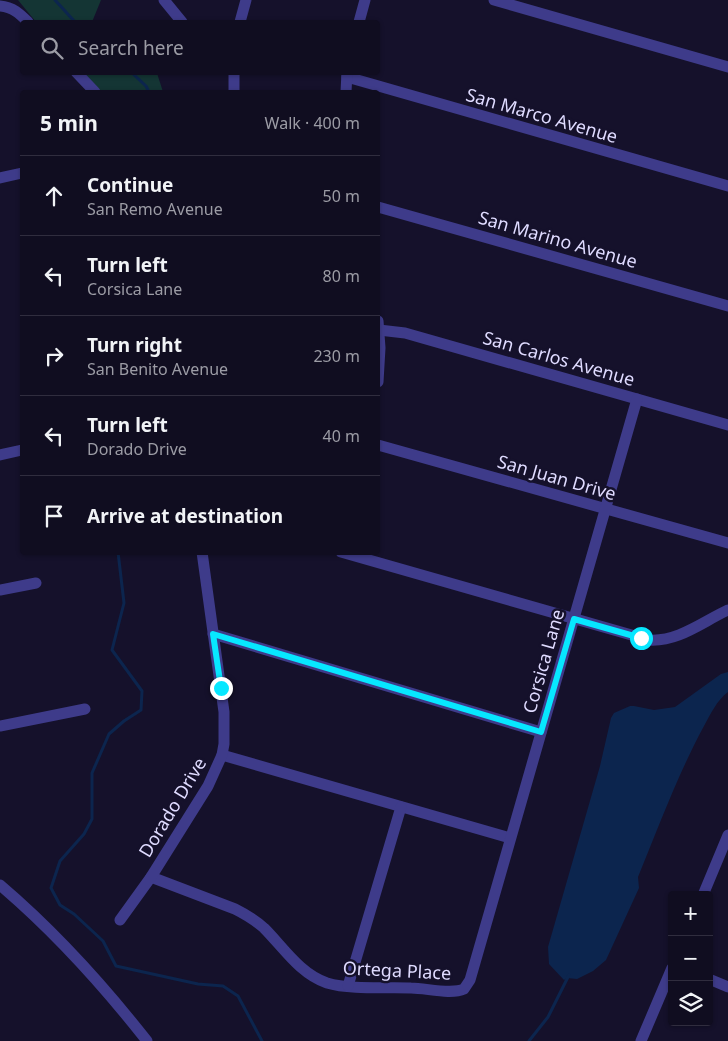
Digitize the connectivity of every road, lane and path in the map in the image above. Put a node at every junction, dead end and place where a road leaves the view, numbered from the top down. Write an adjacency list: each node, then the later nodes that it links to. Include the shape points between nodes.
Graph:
1 (164, 0): 7 (street)
2 (246, 0): 8 (street)
3 (365, 0): 9 (street)
4 (494, 0): 10 (street)
5 (2, 6): 6 (street, via 18,12)
6 (26, 20)
7 (180, 20)
8 (241, 20)
9 (360, 20)
10 (728, 67)
11 (79, 75): 14 (street)
12 (233, 75): 15 (street)
13 (347, 75): 16 (street); 19 (street, San Marco Avenue)
14 (93, 90)
15 (234, 90)
16 (346, 90)
17 (20, 173): 18 (street)
18 (0, 178)
19 (728, 186)
20 (380, 208): 21 (street, San Marino Avenue)
21 (728, 306)
22 (380, 327): 23 (street, San Carlos Avenue)
23 (637, 399): 24 (street, San Carlos Avenue); 28 (street, Corsica Lane)
24 (728, 425)
25 (380, 445): 28 (street, San Juan Drive)
26 (20, 450): 27 (street)
27 (0, 455)
28 (605, 509): 29 (street, San Juan Drive); 35 (street, Corsica Lane)
29 (728, 543)
30 (202, 555): 36 (street, Dorado Drive)
31 (352, 555): 35 (street)
32 (36, 583): 33 (street)
33 (0, 590)
34 (728, 610): 35 (street, via 676,637 656,640)
35 (574, 619): 39 (street, Corsica Lane)
36 (213, 634): 39 (street); 40 (street, Dorado Drive, via 224,712)
37 (85, 709): 38 (street)
38 (0, 726)
39 (541, 732): 43 (street, Corsica Lane)
40 (222, 755): 41 (street); 45 (street, Dorado Drive, via 208,786)
41 (401, 807): 43 (street); 51 (street)
42 (728, 836): 44 (street)
43 (510, 838): 53 (street, Corsica Lane, via 470,980)
44 (724, 853): 47 (street)
45 (151, 877): 48 (street, Dorado Drive); 51 (street, Ortega Place, via 240,912 264,928 309,973 326,982)
46 (0, 885): 54 (street, via 43,924 96,980)
47 (705, 891)
48 (120, 920)
49 (668, 977): 55 (street)
50 (713, 981): 52 (street)
51 (348, 986): 53 (street, Ortega Place)
52 (728, 987)
53 (464, 989)
54 (147, 1041)
55 (641, 1041)

